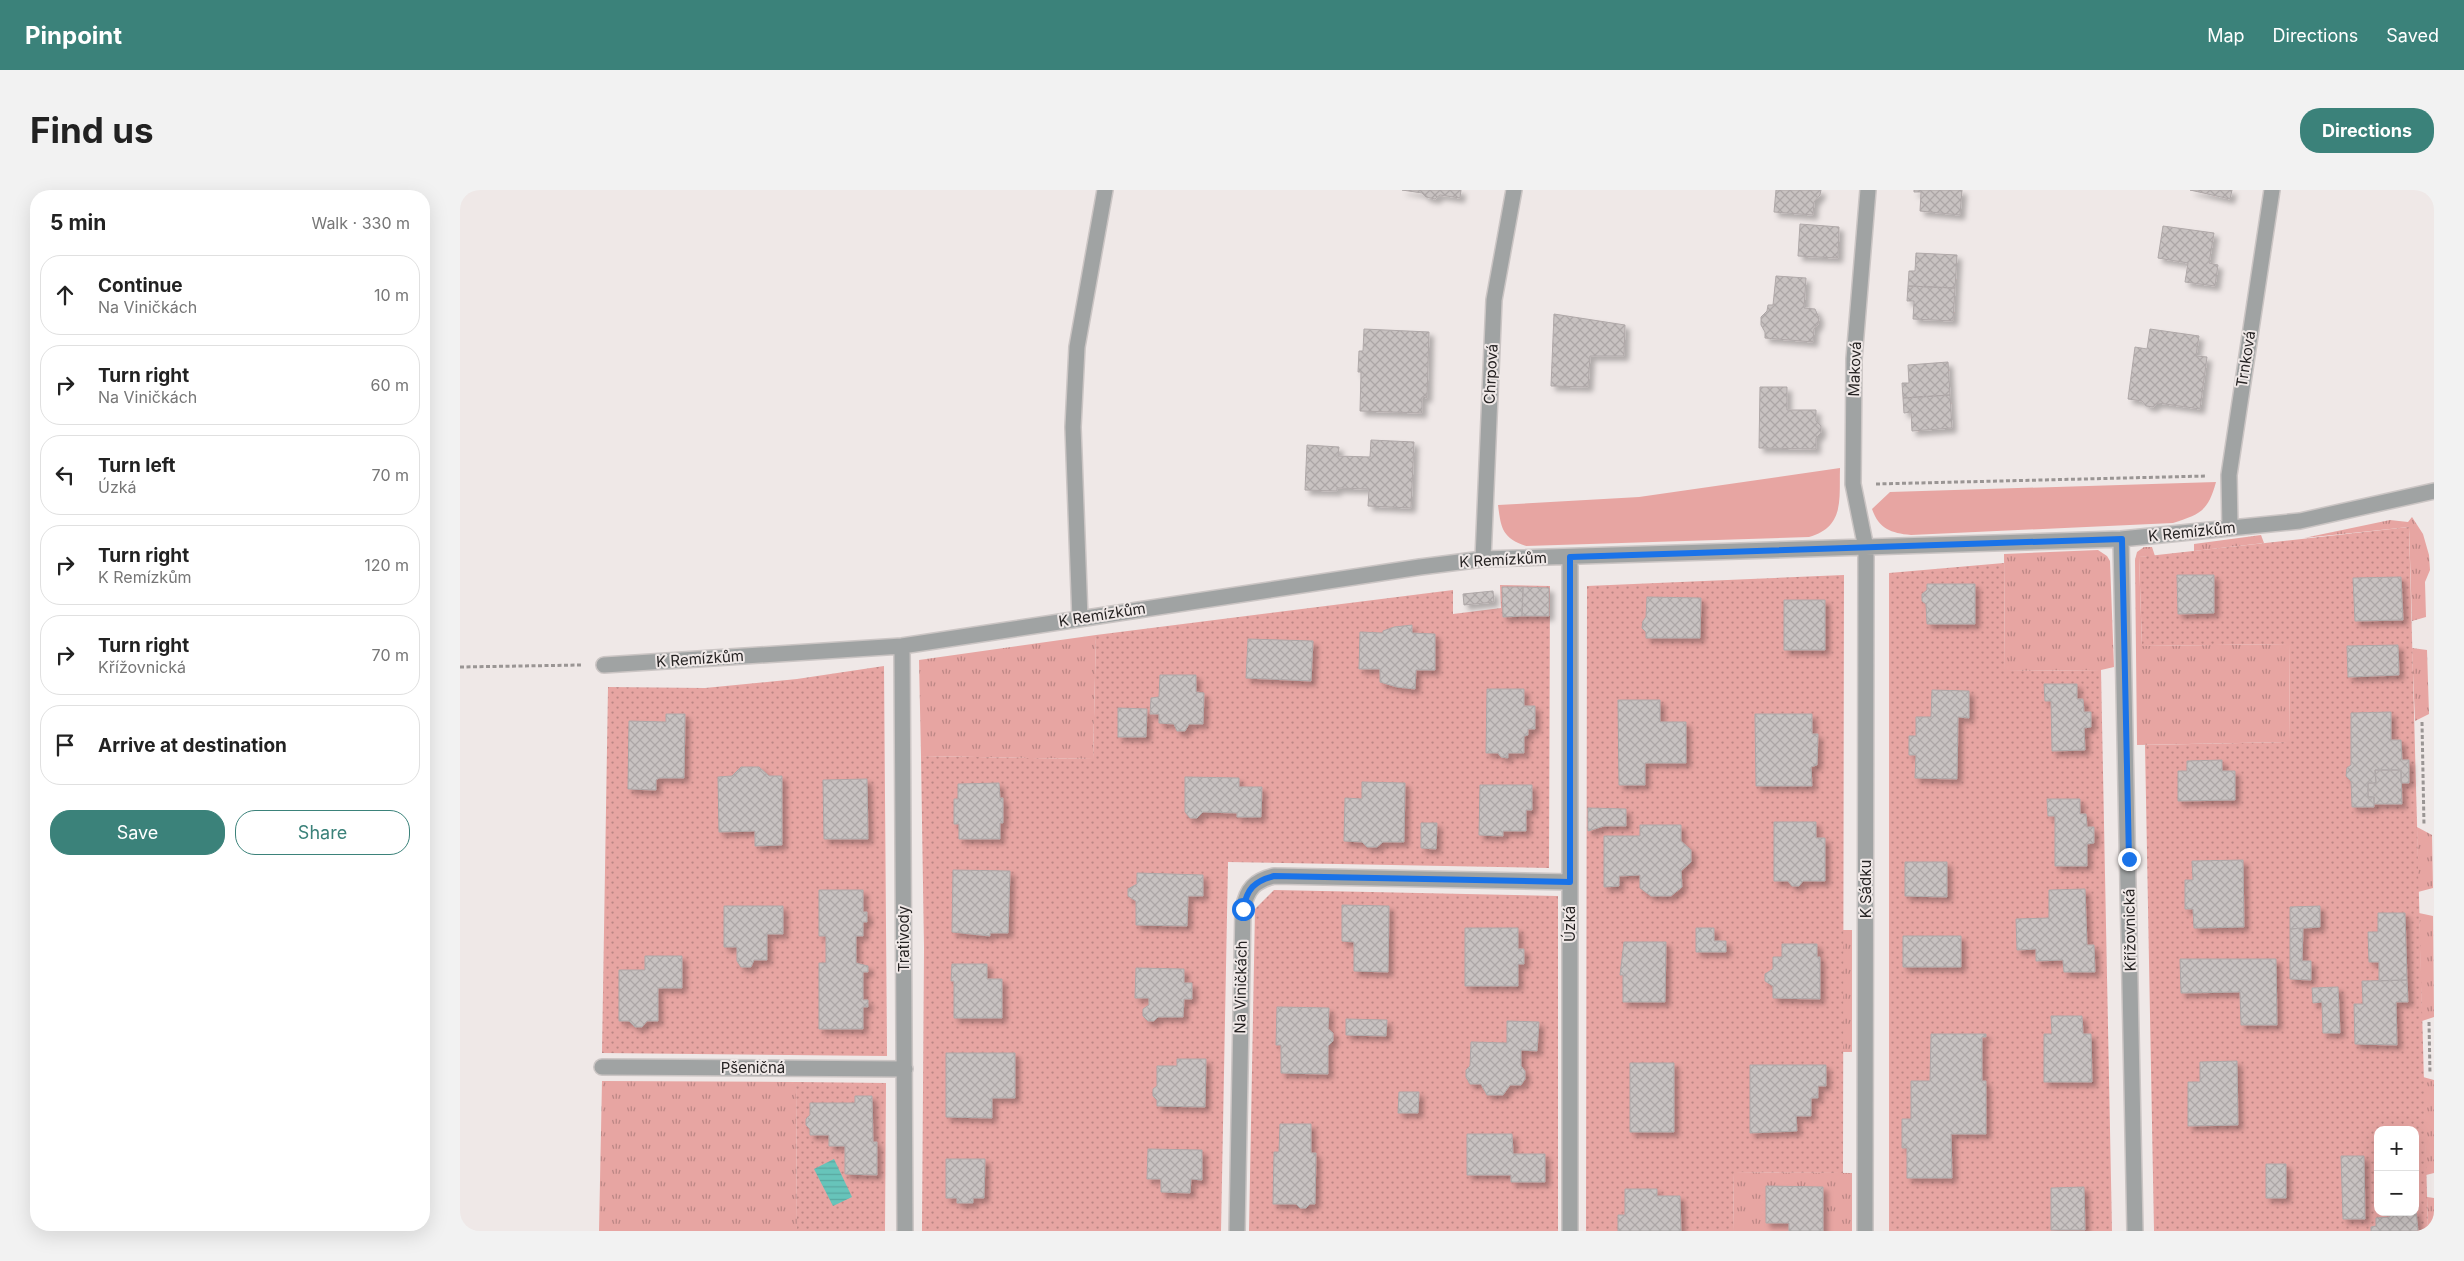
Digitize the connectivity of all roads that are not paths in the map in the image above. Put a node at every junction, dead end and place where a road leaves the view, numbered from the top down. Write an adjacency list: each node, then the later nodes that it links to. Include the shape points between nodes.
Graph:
1 (1105, 190): 11 (street, via 1077,347 1074,427)
2 (1514, 190): 10 (street, Chrpová, via 1494,300)
3 (1868, 190): 8 (street, Maková, via 1854,360 1853,484)
4 (2272, 190): 6 (street, Trnková, via 2228,475)
5 (2434, 491): 6 (street, K Remízkům, via 2300,521)
6 (2230, 528): 7 (street, K Remízkům)
7 (2122, 539): 8 (street, K Remízkům); 21 (street, Křížovnická)
8 (1866, 548): 9 (street, K Remízkům); 20 (street, K Sádku)
9 (1570, 557): 10 (street, K Remízkům); 14 (street, Úzká)
10 (1483, 559): 11 (street, K Remízkům)
11 (1080, 619): 12 (street, K Remízkům)
12 (902, 646): 13 (street, K Remízkům); 16 (street, Trativody)
13 (604, 665)
14 (1570, 882): 18 (street, Na Viničkách, via 1274,876 1260,879 1251,886 1243,909); 19 (street, Úzká)
15 (602, 1067): 16 (street, Pšeničná)
16 (905, 1069): 17 (street, Trativody)
17 (905, 1231)
18 (1237, 1231)
19 (1570, 1231)
20 (1866, 1231)
21 (2135, 1231)

